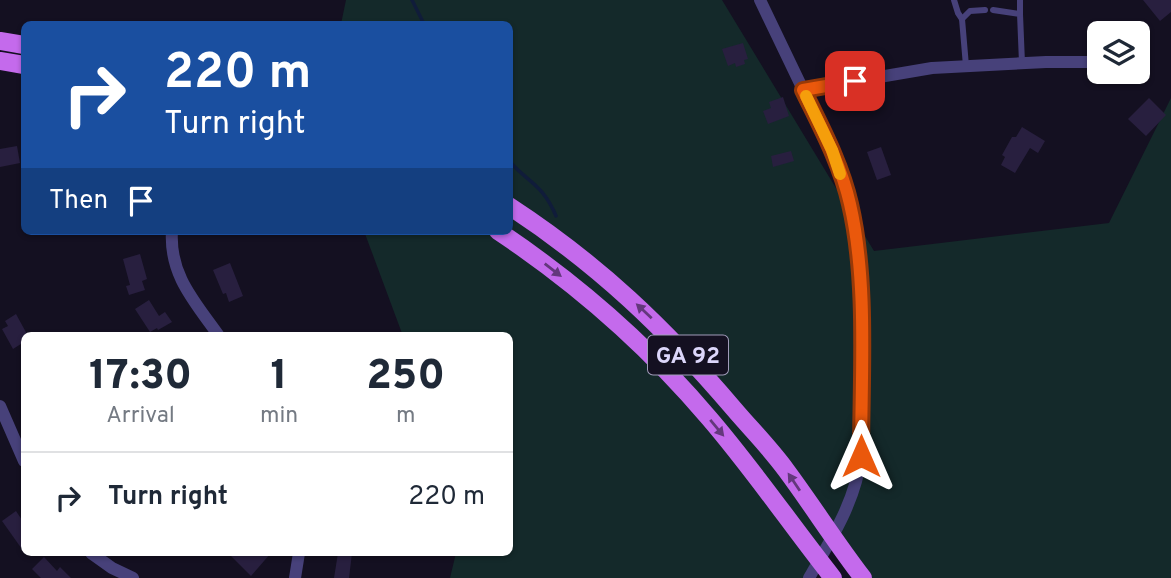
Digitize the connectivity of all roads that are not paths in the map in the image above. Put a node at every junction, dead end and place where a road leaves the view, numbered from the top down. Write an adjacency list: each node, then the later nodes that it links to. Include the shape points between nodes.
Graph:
1 (760, 0): 13 (street)
2 (954, 0): 5 (lane)
3 (1020, 0): 4 (lane)
4 (1020, 14): 5 (lane, via 971,11); 10 (lane)
5 (962, 19): 12 (lane)
6 (0, 41): 7 (main road)
7 (21, 44)
8 (0, 61): 11 (main road)
9 (1087, 62): 10 (street)
10 (1022, 63): 12 (street)
11 (21, 64)
12 (966, 66): 13 (street)
13 (803, 90): 20 (street, via 832,150 850,202 859,254 861,456 859,475)
14 (513, 209): 20 (main road, GA 92, one-way to 14, via 785,469 662,328 590,264)
15 (172, 235): 17 (street, via 176,270)
16 (504, 235): 23 (main road, GA 92, one-way to 23, via 570,283 664,368 733,446)
17 (216, 332)
18 (0, 406): 19 (street)
19 (21, 454)
20 (832, 539): 23 (street); 28 (main road, GA 92)
21 (95, 556): 24 (street)
22 (299, 556): 25 (street)
23 (819, 560): 26 (street); 27 (main road, GA 92)
24 (133, 578)
25 (295, 578)
26 (809, 578)
27 (833, 578)
28 (863, 578)

